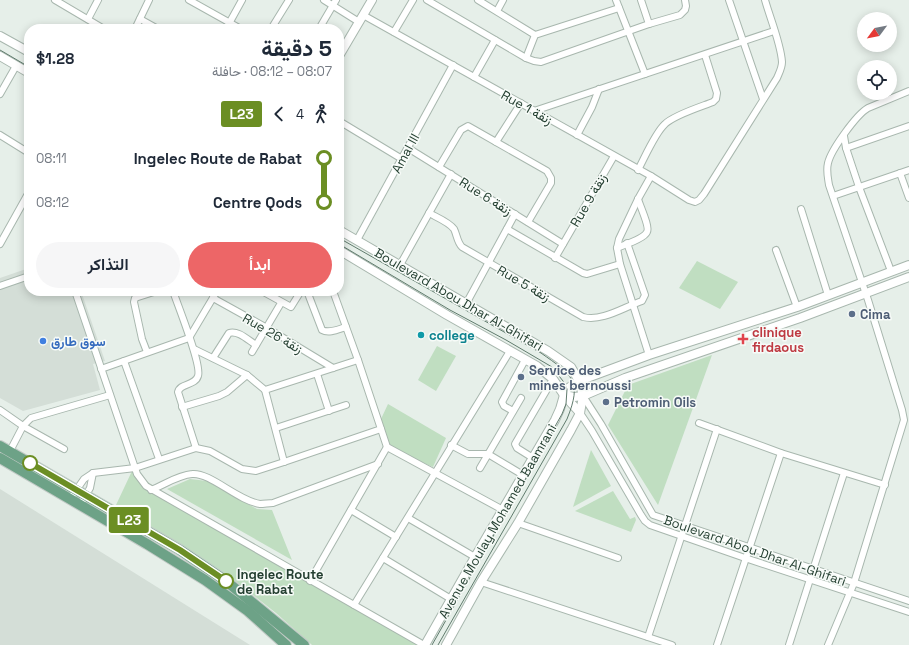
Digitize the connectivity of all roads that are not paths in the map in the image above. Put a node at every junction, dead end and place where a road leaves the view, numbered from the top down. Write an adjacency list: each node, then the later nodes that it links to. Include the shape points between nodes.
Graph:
1 (55, 0): 22 (street)
2 (98, 0): 22 (street)
3 (149, 0): 23 (street)
4 (242, 0): 24 (street)
5 (289, 0): 29 (street)
6 (324, 0): 18 (street, Rue 1 زنقة)
7 (372, 0): 21 (street)
8 (413, 0): 33 (street)
9 (427, 0): 37 (street)
10 (478, 0): 20 (street)
11 (503, 0): 20 (street)
12 (616, 0): 19 (street)
13 (641, 0): 31 (street)
14 (685, 0): 31 (street, via 683,13)
15 (729, 0): 38 (street)
16 (764, 0): 32 (street)
17 (193, 1): 24 (street)
18 (334, 2): 21 (street, Rue 1 زنقة); 30 (street)
19 (619, 8): 34 (street); 36 (street)
20 (497, 11): 36 (street)
21 (361, 18): 33 (street, Rue 1 زنقة); 39 (street)
22 (88, 19): 25 (street)
23 (140, 19): 26 (street); 27 (street)
24 (230, 22): 28 (street)
25 (96, 24)
26 (137, 24)
27 (149, 24)
28 (233, 24)
29 (274, 24)
30 (322, 24)
31 (649, 24): 34 (street)
32 (774, 31): 38 (street); 52 (street, via 780,51 781,69)
33 (394, 32): 44 (street, Rue 1 زنقة)
34 (628, 32): 43 (street, via 541,62); 47 (street)
35 (0, 36): 40 (street)
36 (535, 36): 43 (street)
37 (495, 40): 43 (street); 48 (street)
38 (743, 42): 41 (street); 52 (street)
39 (344, 47)
40 (24, 49)
41 (705, 54): 47 (street); 67 (street, via 717,93 716,99 664,124)
42 (0, 56): 45 (street)
43 (526, 58)
44 (453, 65): 48 (street, Rue 1 زنقة); 61 (street, Amal III)
45 (16, 66): 46 (street); 51 (street)
46 (24, 70)
47 (645, 74): 49 (street)
48 (474, 77): 53 (street, Rue 1 زنقة)
49 (599, 89): 54 (street); 58 (street)
50 (909, 91): 59 (street, via 862,111)
51 (0, 94)
52 (763, 99): 71 (street, Rue 1 زنقة, via 700,200 689,200)
53 (521, 103): 54 (street, Rue 1 زنقة); 60 (street)
54 (534, 111): 58 (street, Rue 1 زنقة)
55 (344, 124): 65 (street)
56 (909, 126): 62 (street)
57 (0, 135): 63 (street)
58 (577, 135): 64 (street, Rue 1 زنقة)
59 (844, 136): 62 (street); 73 (street, via 828,164 827,178)
60 (496, 142): 66 (street, via 468,126 465,127); 80 (street, via 550,174 551,182)
61 (408, 148): 65 (street, Amal III); 66 (street, Rue 6 زنقة)
62 (846, 148): 72 (street)
63 (24, 150)
64 (614, 156): 67 (street, Rue 1 زنقة); 85 (street, Rue 9 زنقة)
65 (402, 159): 83 (street, Amal III)
66 (439, 167): 70 (street, Rue 6 زنقة)
67 (638, 170): 71 (street, Rue 1 زنقة)
68 (909, 170): 69 (street)
69 (900, 173): 72 (street); 74 (street)
70 (451, 174): 78 (street); 79 (street, Rue 6 زنقة)
71 (651, 176): 75 (street)
72 (859, 187): 73 (street); 95 (street)
73 (833, 196): 98 (street)
74 (909, 198)
75 (638, 199): 86 (street, via 648,227 647,232 643,237); 87 (street)
76 (24, 201): 84 (street)
77 (801, 209): 101 (street)
78 (429, 213): 91 (street, Rue 5 زنقة, via 454,229 462,247); 93 (street)
79 (515, 214): 80 (street, Rue 6 زنقة); 81 (street)
80 (528, 222): 85 (street, Rue 6 زنقة)
81 (507, 229): 90 (street); 91 (street)
82 (344, 233): 83 (street, Boulevard Abou Dhar Al-Ghifari)
83 (357, 240): 93 (street, Boulevard Abou Dhar Al-Ghifari)
84 (0, 244)
85 (563, 244): 90 (street, Rue 9 زنقة)
86 (627, 244): 87 (street); 112 (street, via 645,295 642,301)
87 (616, 248): 92 (street)
88 (776, 250): 113 (street)
89 (344, 253): 119 (street, Boulevard Abou Dhar Al-Ghifari)
90 (555, 258): 92 (street, via 587,274)
91 (488, 263): 111 (street); 112 (street, Rue 5 زنقة, via 590,319 599,318)
92 (620, 264): 112 (street)
93 (400, 265): 111 (street, Boulevard Abou Dhar Al-Ghifari)
94 (909, 265): 95 (street, Avenue Moulay Mohamed Baamrani)
95 (891, 271): 98 (street, Avenue Moulay Mohamed Baamrani)
96 (909, 277): 100 (street)
97 (24, 278): 99 (street)
98 (862, 283): 100 (street); 101 (street, Avenue Moulay Mohamed Baamrani)
99 (0, 286)
100 (866, 294): 136 (street, via 625,378); 168 (street, via 903,415 903,425)
101 (828, 295): 113 (street, Avenue Moulay Mohamed Baamrani)
102 (77, 296): 128 (street)
103 (142, 296): 120 (street, via 135,298 134,302)
104 (175, 296): 116 (street)
105 (270, 296): 110 (street)
106 (298, 296): 110 (street, via 291,307)
107 (309, 296): 114 (street, via 324,332)
108 (335, 296): 114 (street)
109 (213, 298): 115 (street, Rue 26 زنقة); 116 (street)
110 (281, 303): 115 (street)
111 (466, 304): 132 (street, Boulevard Abou Dhar Al-Ghifari, via 548,351 571,367)
112 (632, 304): 122 (street)
113 (797, 307): 122 (street, Avenue Moulay Mohamed Baamrani)
114 (346, 327): 124 (street)
115 (266, 328): 117 (street); 127 (street, Rue 26 زنقة)
116 (189, 338): 118 (street); 120 (street)
117 (256, 345): 121 (street); 123 (street, via 231,332)
118 (194, 349): 123 (street); 139 (street, via 199,374 195,381 178,390)
119 (510, 351): 125 (street, Boulevard Abou Dhar Al-Ghifari); 149 (street)
120 (147, 352): 126 (street)
121 (252, 352)
122 (649, 355): 132 (street, Avenue Moulay Mohamed Baamrani)
123 (213, 358): 130 (street)
124 (358, 360): 127 (street); 148 (street)
125 (525, 360): 131 (street, Boulevard Abou Dhar Al-Ghifari); 142 (street, via 502,402)
126 (124, 361): 128 (street); 158 (street)
127 (333, 368): 129 (street)
128 (101, 369): 134 (street)
129 (318, 374): 133 (street); 141 (street)
130 (247, 375): 133 (street); 139 (street, via 227,392)
131 (553, 379): 135 (street, Boulevard Abou Dhar Al-Ghifari); 157 (street, via 515,444)
132 (579, 381): 135 (street, Avenue Moulay Mohamed Baamrani); 136 (street, Boulevard Abou Dhar Al-Ghifari)
133 (265, 390): 146 (street)
134 (110, 395): 145 (street, via 31,418); 162 (street)
135 (564, 395): 136 (street); 143 (street, Boulevard Abou Dhar Al-Ghifari); 157 (street, Avenue Moulay Mohamed Baamrani, via 555,420)
136 (583, 396): 143 (street, Avenue Moulay Mohamed Baamrani); 178 (street, Boulevard Abou Dhar Al-Ghifari, via 653,515)
137 (521, 398): 142 (street)
138 (346, 405): 141 (street)
139 (182, 407): 152 (street)
140 (0, 410): 145 (street)
141 (329, 411): 146 (street)
142 (513, 411): 156 (street)
143 (580, 413): 177 (street, Avenue Moulay Mohamed Baamrani); 179 (street, Boulevard Abou Dhar Al-Ghifari, via 645,521)
144 (699, 424): 147 (street)
145 (23, 426): 153 (street); 154 (street)
146 (276, 428): 160 (street)
147 (717, 429): 155 (street); 178 (street)
148 (381, 430): 151 (street); 160 (street)
149 (451, 445): 156 (street, via 468,454); 164 (street)
150 (0, 446): 154 (main road)
151 (387, 447): 161 (street); 164 (street)
152 (196, 448): 158 (street); 160 (street, via 210,451 249,471)
153 (64, 449)
154 (10, 451): 159 (main road); 169 (main road)
155 (781, 453): 166 (street); 181 (street)
156 (488, 454): 163 (street); 167 (street)
157 (533, 458): 167 (street, Avenue Moulay Mohamed Baamrani)
158 (159, 459): 162 (street)
159 (2, 460): 172 (main road)
160 (284, 462)
161 (378, 464): 170 (street, via 273,503 253,502 199,474 183,476); 174 (street)
162 (134, 468): 165 (street); 170 (street, via 141,481)
163 (480, 468)
164 (435, 472): 175 (street); 176 (street)
165 (93, 473): 169 (street); 171 (street, via 92,484)
166 (844, 473): 168 (street); 186 (street)
167 (523, 474): 175 (street, Avenue Moulay Mohamed Baamrani)
168 (885, 485): 190 (street)
169 (75, 490): 171 (main road); 172 (street)
170 (152, 490): 188 (street)
171 (86, 496): 173 (street); 199 (main road, via 180,550 226,581)
172 (70, 500): 173 (main road)
173 (80, 505): 198 (main road, via 211,584 248,611)
174 (351, 510): 180 (street); 188 (street)
175 (502, 510): 182 (street, Avenue Moulay Mohamed Baamrani)
176 (408, 518): 180 (street); 182 (street)
177 (518, 523): 184 (street); 189 (street, Avenue Moulay Mohamed Baamrani)
178 (685, 526): 179 (street); 181 (street, Boulevard Abou Dhar Al-Ghifari)
179 (681, 536): 185 (street, Boulevard Abou Dhar Al-Ghifari); 196 (street)
180 (396, 537): 183 (street)
181 (749, 548): 185 (street); 186 (street, Boulevard Abou Dhar Al-Ghifari)
182 (475, 557): 192 (street, Avenue Moulay Mohamed Baamrani)
183 (383, 558): 192 (street); 194 (street)
184 (618, 558)
185 (746, 558): 187 (street, Boulevard Abou Dhar Al-Ghifari); 203 (street)
186 (813, 569): 187 (street); 190 (street, Boulevard Abou Dhar Al-Ghifari)
187 (810, 579): 191 (street, Boulevard Abou Dhar Al-Ghifari); 204 (street)
188 (310, 581): 194 (street)
189 (481, 582): 196 (street); 201 (street, Avenue Moulay Mohamed Baamrani)
190 (854, 583): 191 (street); 193 (street, Boulevard Abou Dhar Al-Ghifari)
191 (851, 592): 195 (street, Boulevard Abou Dhar Al-Ghifari); 197 (street)
192 (451, 599): 200 (street, Avenue Moulay Mohamed Baamrani)
193 (909, 601)
194 (354, 605): 200 (street)
195 (909, 612)
196 (648, 637): 202 (street)
197 (830, 644)
198 (286, 645)
199 (304, 645)
200 (425, 645)
201 (446, 645)
202 (672, 645)
203 (717, 645)
204 (788, 645)

